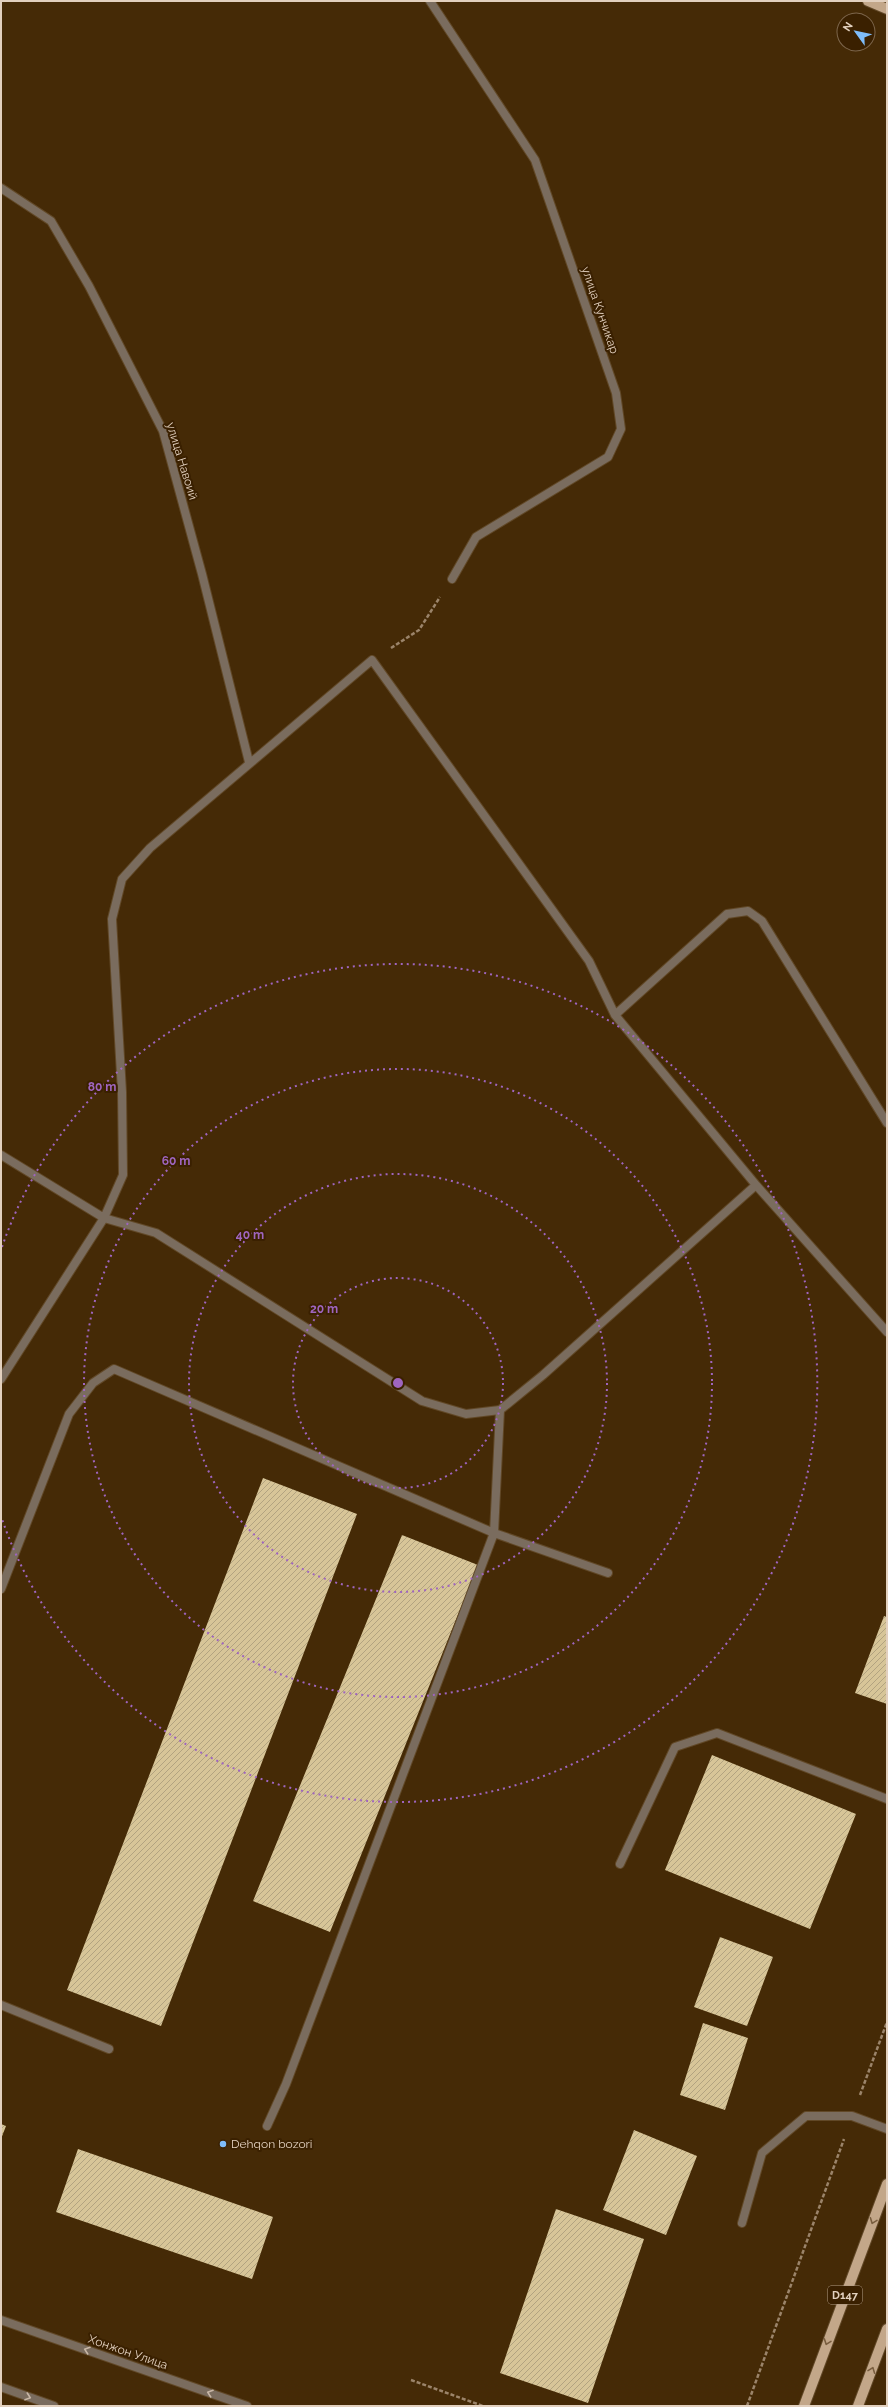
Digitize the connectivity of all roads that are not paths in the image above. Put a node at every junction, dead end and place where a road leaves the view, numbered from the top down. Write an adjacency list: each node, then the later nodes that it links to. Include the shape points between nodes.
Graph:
1 (430, 1): 5 (street, улица Кунчикар, via 535,160 616,393 621,430 608,457 476,537)
2 (868, 1): 3 (main road)
3 (887, 9)
4 (1, 188): 6 (street, улица Навоий, via 51,221 89,286 163,432)
5 (452, 579)
6 (249, 762): 7 (street, via 372,660 589,961); 11 (street, via 150,848 122,879 112,919 122,1092 122,1175)
7 (615, 1014): 8 (street, via 727,914 748,912 762,921); 10 (street)
8 (887, 1123)
9 (1, 1155): 11 (street)
10 (756, 1185): 12 (street); 14 (street, via 543,1375)
11 (104, 1218): 13 (street); 14 (street, via 156,1233 422,1401 466,1414)
12 (887, 1332)
13 (1, 1379)
14 (500, 1410): 15 (street)
15 (494, 1533): 16 (street); 17 (street, via 114,1369 93,1383 70,1414); 22 (street, via 286,2084)
16 (608, 1573)
17 (1, 1589)
18 (887, 1799): 19 (street, via 718,1733 675,1747)
19 (620, 1864)
20 (1, 2005): 21 (street)
21 (109, 2049)
22 (267, 2126)
23 (887, 2129): 25 (street, via 852,2116 806,2116 762,2153)
24 (887, 2184): 31 (main road, D147, one-way to 31)
25 (742, 2224)
26 (1, 2320): 30 (street, Хонжон Улица, one-way to 26)
27 (887, 2329): 32 (main road, one-way to 27)
28 (1, 2387): 29 (street, one-way to 29)
29 (54, 2406)
30 (247, 2406)
31 (804, 2406)
32 (858, 2406)

